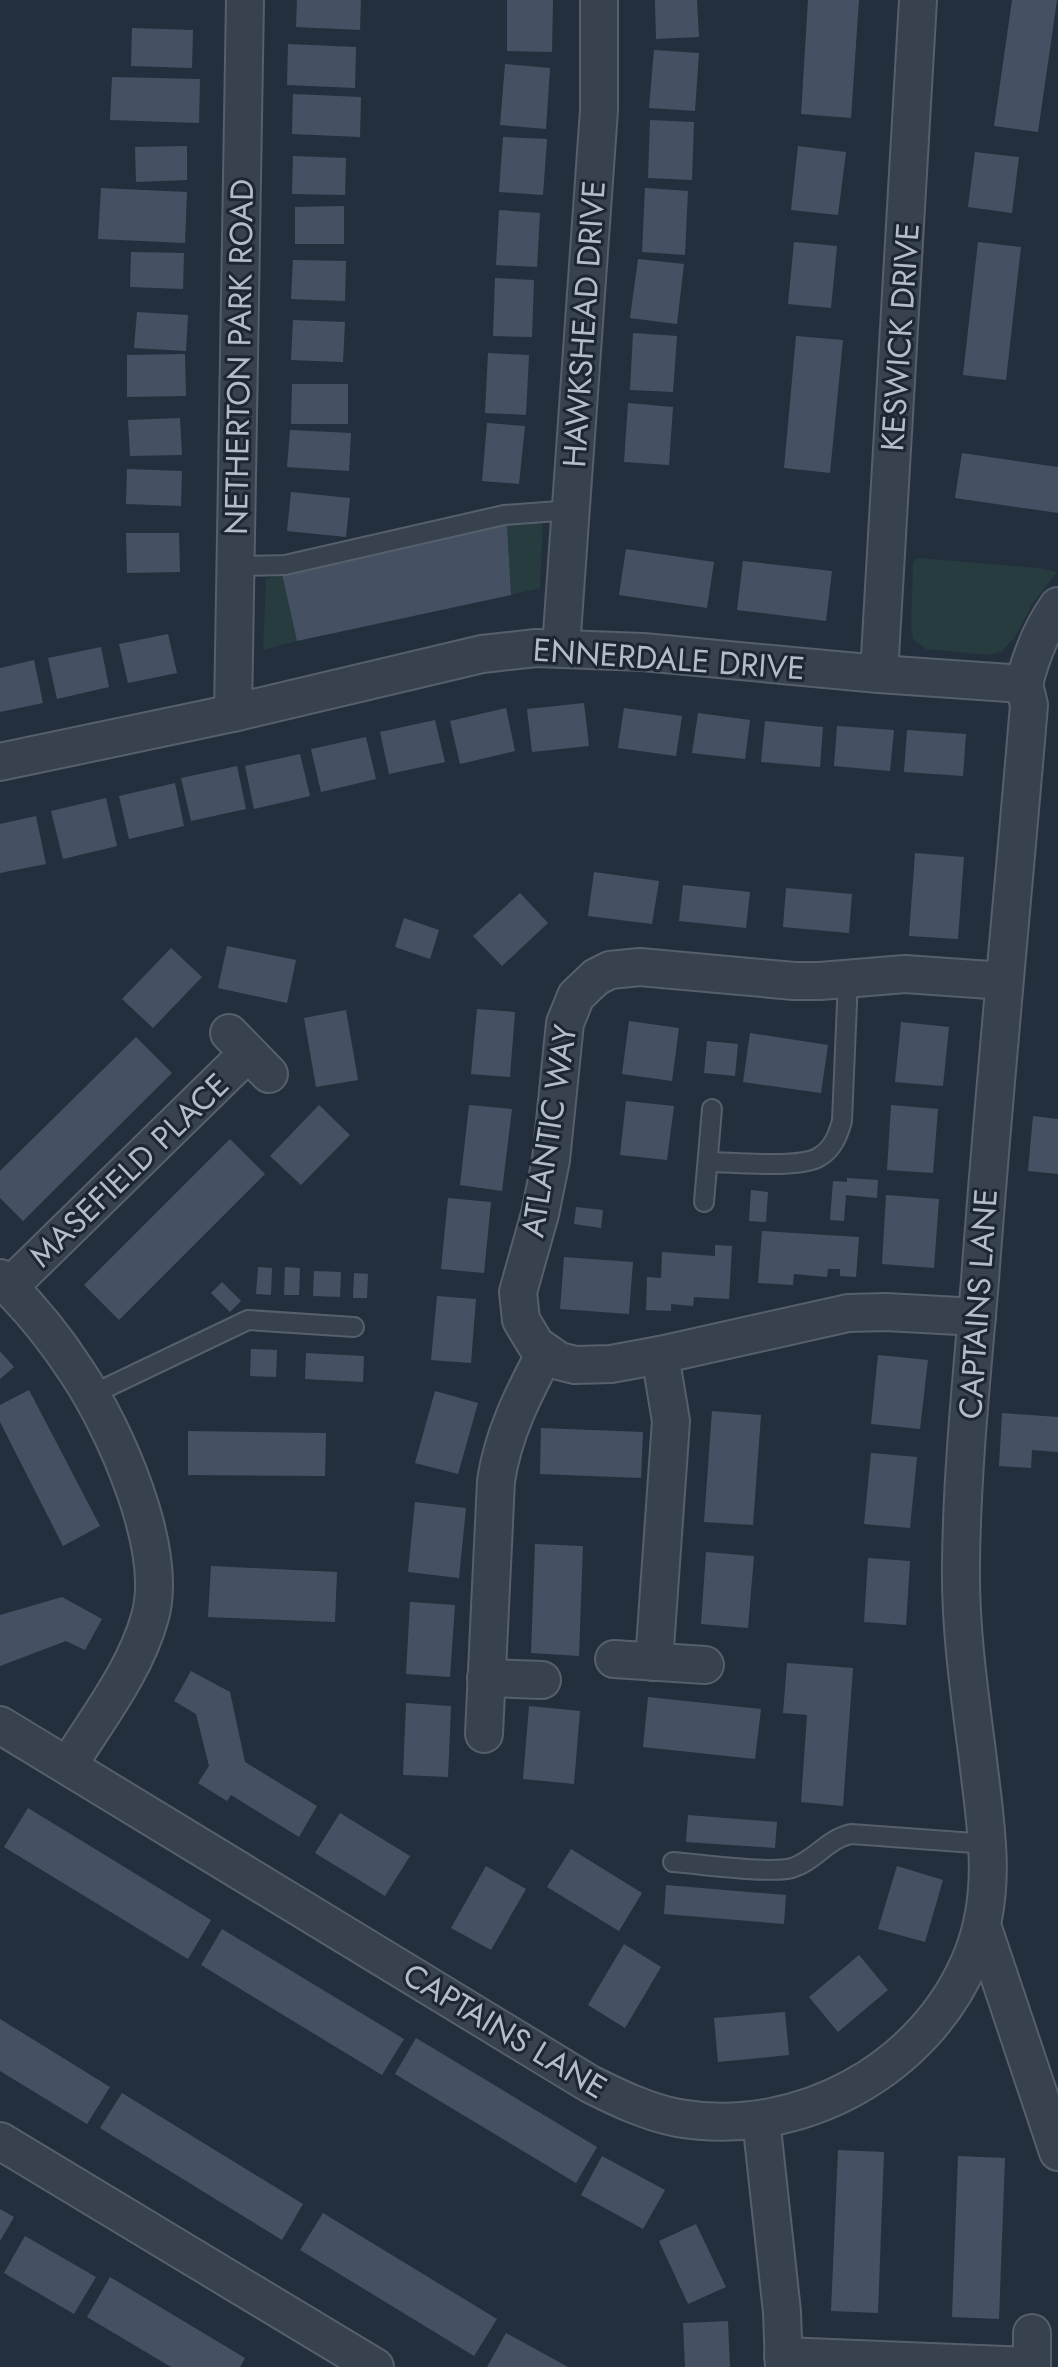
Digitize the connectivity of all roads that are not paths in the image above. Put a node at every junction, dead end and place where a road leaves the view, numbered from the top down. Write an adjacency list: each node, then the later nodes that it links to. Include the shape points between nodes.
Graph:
1 (245, 0): 5 (street, NETHERTON PARK ROAD)
2 (599, 0): 4 (street, HAWKSHEAD DRIVE, via 599,110)
3 (918, 0): 8 (street, KESWICK DRIVE)
4 (572, 510): 5 (lane, via 504,515 285,565); 7 (street, HAWKSHEAD DRIVE)
5 (236, 566): 10 (street, NETHERTON PARK ROAD)
6 (1058, 606): 9 (street, via 1030,658)
7 (561, 648): 8 (street, ENNERDALE DRIVE); 10 (street, ENNERDALE DRIVE, via 482,654)
8 (879, 674): 9 (street, ENNERDALE DRIVE)
9 (1024, 684): 13 (street, CAPTAINS LANE, via 1029,705)
10 (233, 713): 11 (street, ENNERDALE DRIVE)
11 (0, 762)
12 (848, 979): 13 (street, ATLANTIC WAY, via 905,974); 16 (lane, via 842,1121 835,1142 809,1162); 21 (street, ATLANTIC WAY, via 762,980 624,968 596,977 576,996 565,1023 545,1190 518,1292 521,1320)
13 (1004, 981): 19 (street, CAPTAINS LANE)
14 (249, 1053): 18 (street, MASEFIELD PLACE)
15 (712, 1109): 16 (lane)
16 (708, 1162): 17 (lane)
17 (704, 1202)
18 (5, 1282): 23 (street, via 58,1344)
19 (977, 1317): 22 (street, via 848,1313); 32 (street, CAPTAINS LANE, via 961,1565 967,1671)
20 (354, 1327): 23 (lane, via 248,1320)
21 (545, 1353): 22 (street, via 592,1366); 27 (street, via 500,1453)
22 (660, 1355): 25 (street, via 671,1421)
23 (91, 1395): 31 (street, via 135,1489 155,1587 151,1614 130,1666)
24 (614, 1659): 25 (street)
25 (654, 1662): 26 (street)
26 (705, 1665)
27 (486, 1678): 28 (street); 30 (street)
28 (542, 1680)
29 (0, 1725): 31 (street, CAPTAINS LANE)
30 (484, 1734)
31 (68, 1766): 35 (street, CAPTAINS LANE, via 590,2084 675,2117)
32 (988, 1844): 33 (lane, via 851,1834 806,1862 780,1870); 34 (street, CAPTAINS LANE)
33 (673, 1862)
34 (982, 1925): 35 (street, CAPTAINS LANE, via 947,2003 906,2050 879,2072 819,2105); 37 (street, CAPTAINS LANE)
35 (761, 2119): 39 (street)
36 (0, 2141): 40 (street)
37 (1058, 2152)
38 (1032, 2355): 39 (street)
39 (784, 2362)
40 (375, 2367)

